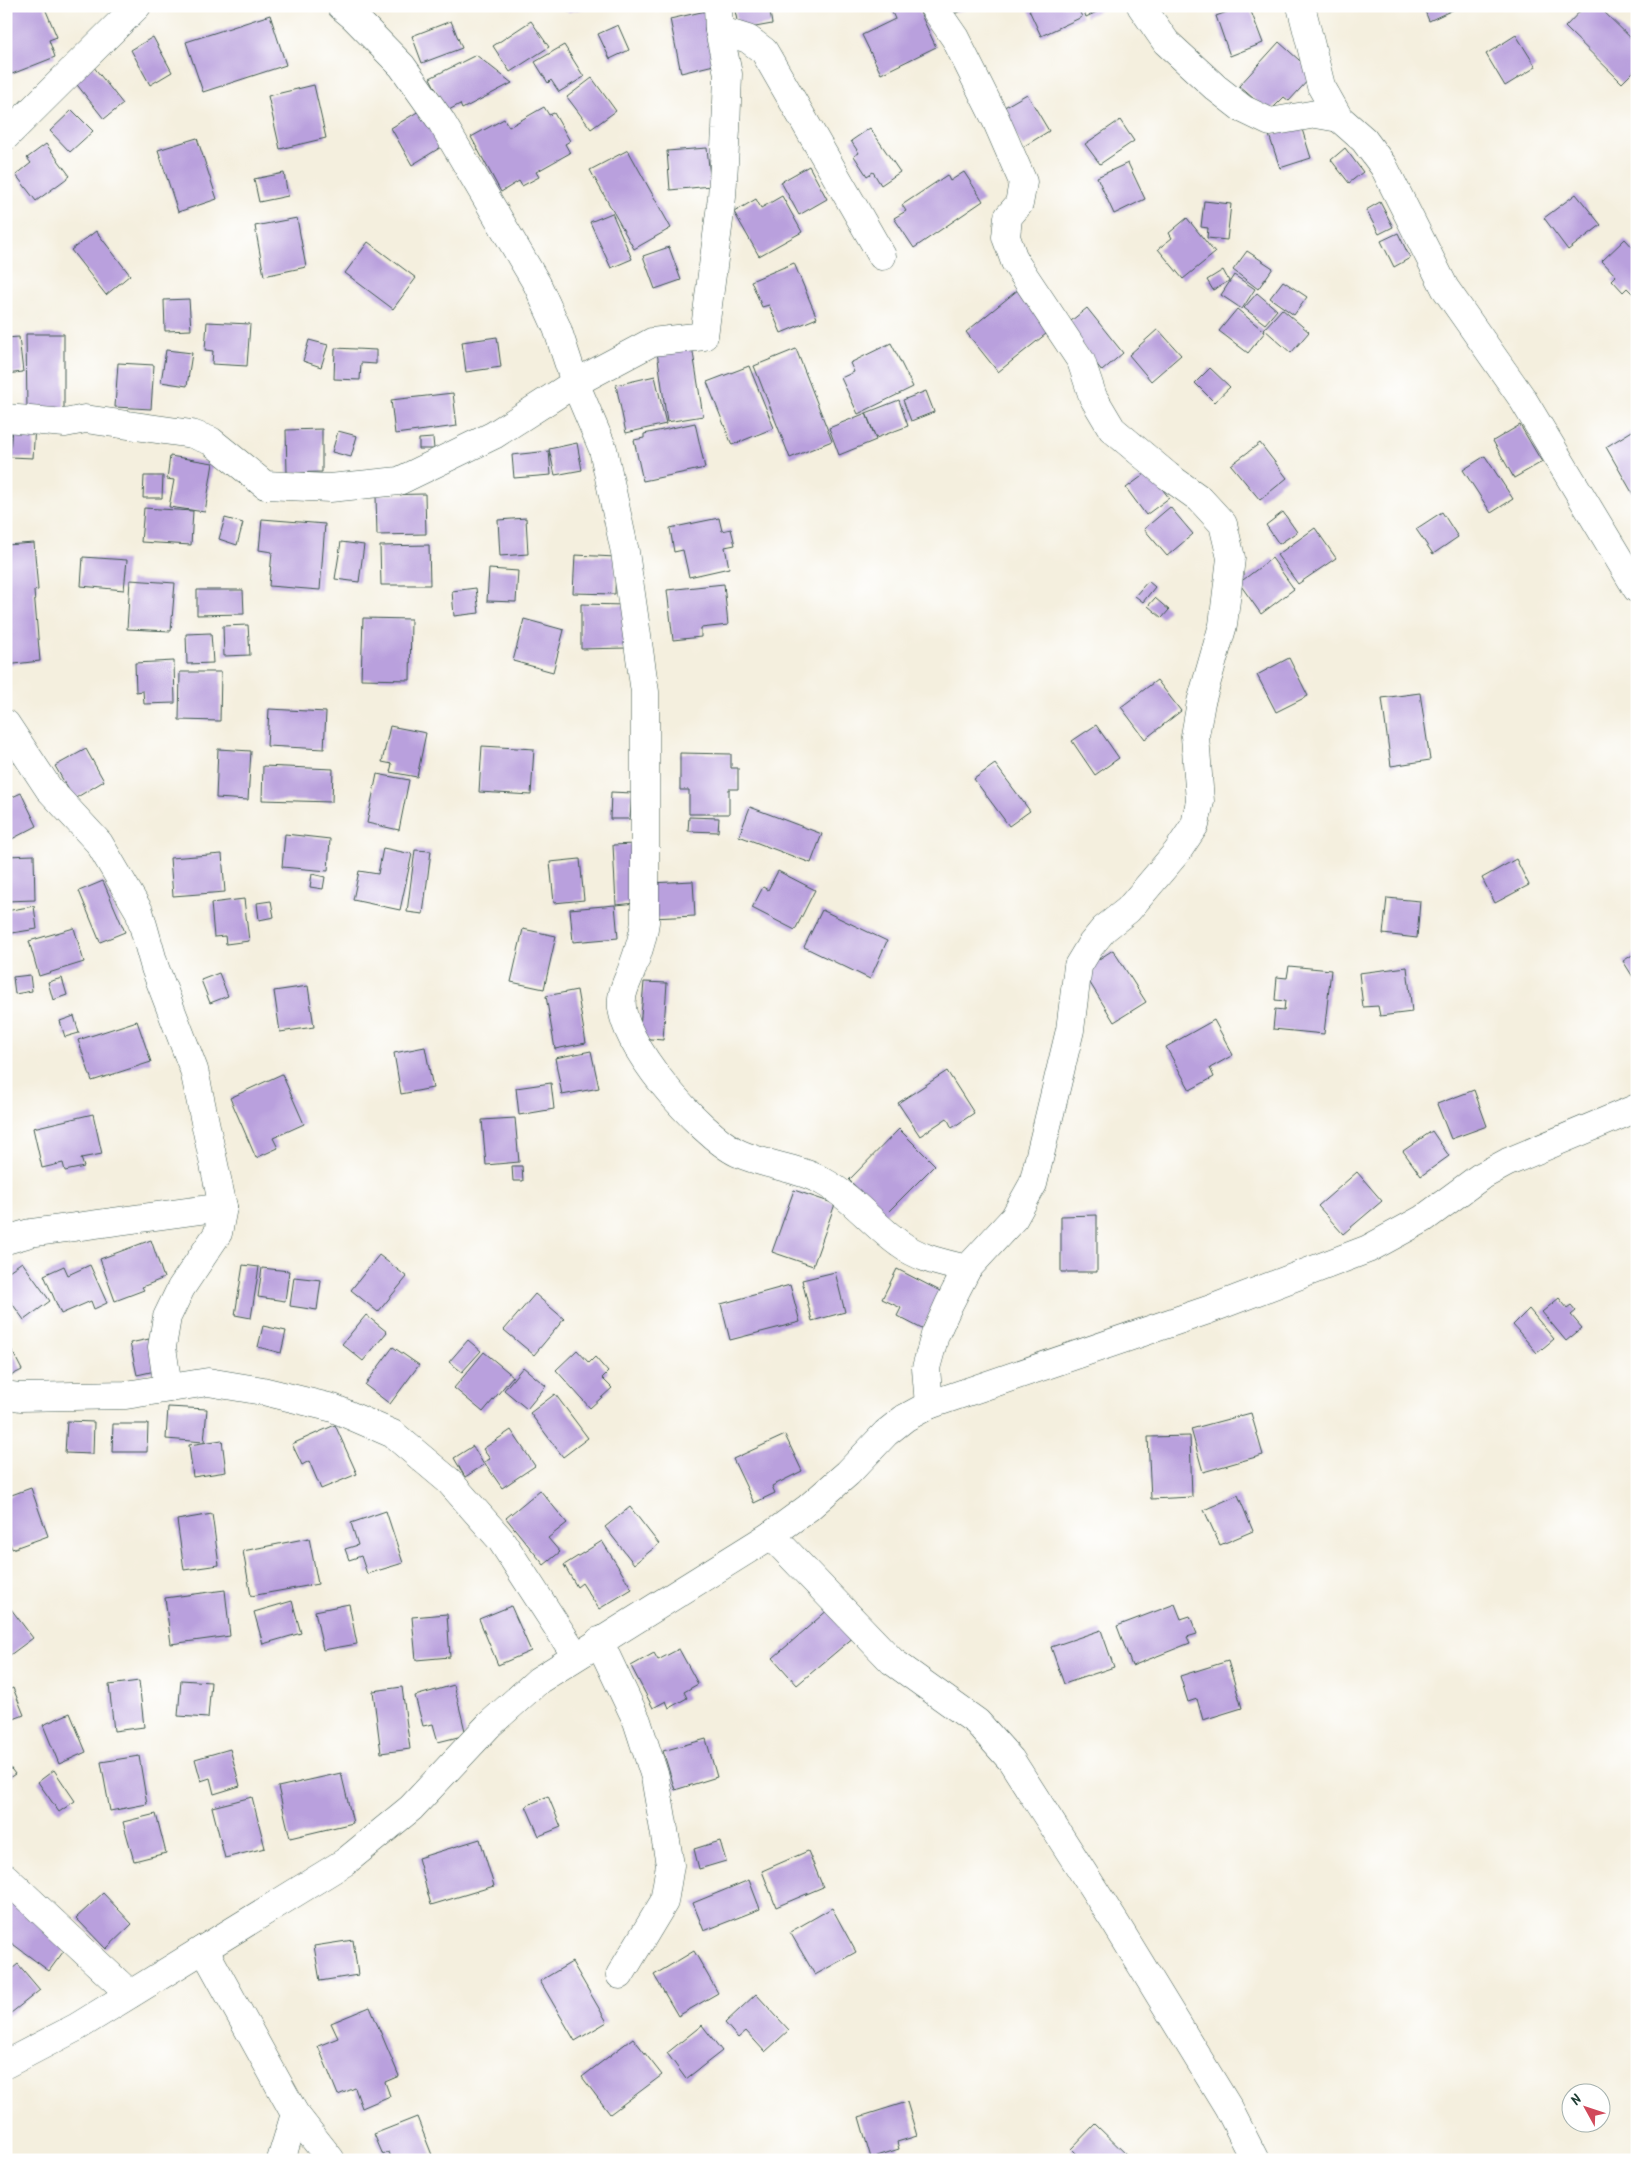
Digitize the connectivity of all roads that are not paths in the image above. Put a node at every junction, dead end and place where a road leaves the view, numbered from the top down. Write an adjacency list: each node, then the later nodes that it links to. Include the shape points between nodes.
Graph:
1 (138, 6): 8 (street)
2 (341, 6): 10 (street, via 402,66 441,121 537,284 557,328)
3 (933, 6): 17 (street, via 955,38 1024,182 1020,204 1008,217 1006,237 1015,262 1081,361 1093,397 1112,430 1200,499 1222,524 1231,558 1223,625 1195,736 1200,801 1195,825 1177,852 1128,910 1104,929 1078,966 1070,1030 1033,1184 1014,1218)
4 (1141, 6): 7 (street, via 1166,42 1243,109 1270,122 1316,114)
5 (1301, 6): 7 (street, via 1321,86)
6 (718, 18): 9 (street, via 764,51); 10 (street, via 728,74 726,130 722,197 704,336 652,342)
7 (1339, 118): 12 (street, via 1364,140 1384,167 1445,288 1522,398)
8 (6, 136)
9 (882, 256)
10 (575, 383): 11 (street, via 494,435 400,482 330,488 265,485 211,441 192,434 85,419 65,423); 17 (street, via 604,448 625,552 645,692 645,922 642,945 622,997 623,1017 632,1040 665,1086 713,1136 738,1152 824,1182 901,1245 930,1260)
11 (6, 418)
12 (1637, 589)
13 (6, 724): 15 (street, via 49,789 99,843 139,911 156,968 194,1070)
14 (1637, 1108): 20 (street, via 1508,1162 1480,1177 1423,1219 1368,1249 1208,1310)
15 (223, 1207): 16 (street, via 30,1233); 18 (street, via 218,1233 181,1288 168,1317 162,1347)
16 (6, 1240)
17 (967, 1269): 20 (street, via 935,1335 926,1368)
18 (168, 1388): 19 (street, via 126,1394); 23 (street, via 208,1382 263,1391 333,1408 393,1434 449,1481 501,1540)
19 (6, 1395)
20 (929, 1404): 21 (street, via 886,1433 848,1473)
21 (771, 1535): 22 (street); 32 (street, via 892,1661 977,1722 1011,1760 1228,2107)
22 (599, 1641): 23 (street); 26 (street, via 638,1721 655,1777 670,1865 664,1902)
23 (576, 1656): 25 (street, via 539,1680 489,1725 411,1808 345,1862)
24 (6, 1878): 27 (street)
25 (204, 1949): 27 (street); 29 (street)
26 (620, 1975)
27 (130, 1994): 28 (street, via 77,2027)
28 (6, 2064)
29 (294, 2114): 30 (street); 31 (street)
30 (281, 2160)
31 (330, 2160)
32 (1254, 2160)

